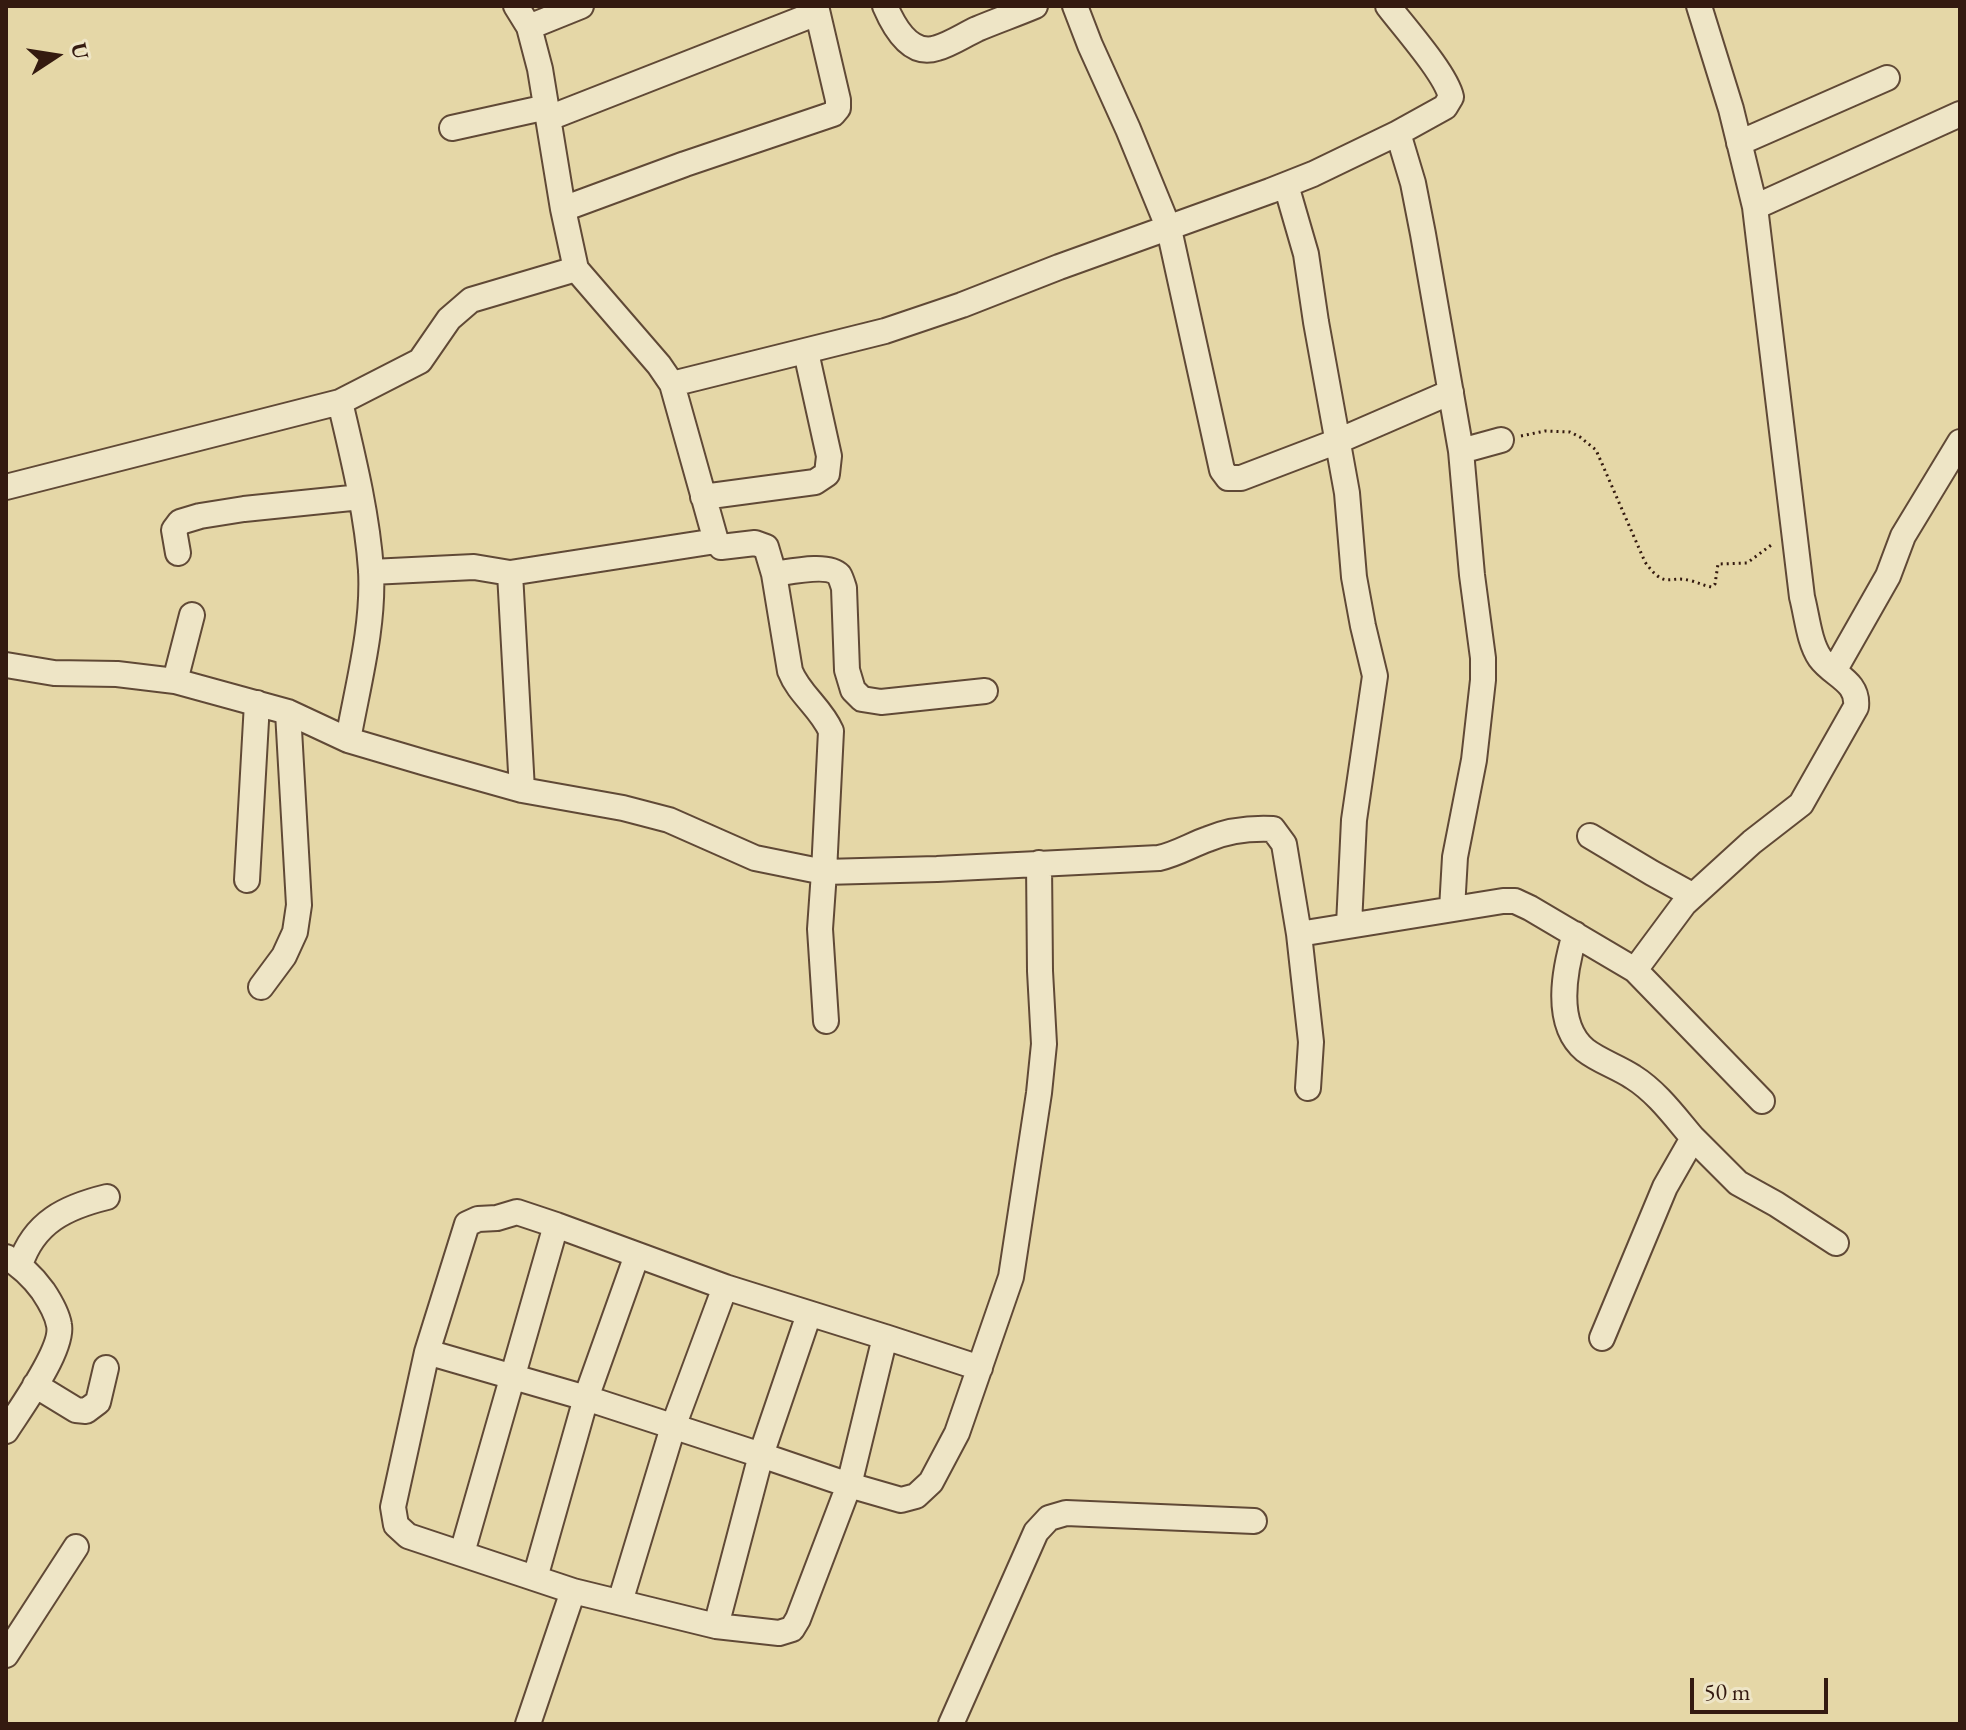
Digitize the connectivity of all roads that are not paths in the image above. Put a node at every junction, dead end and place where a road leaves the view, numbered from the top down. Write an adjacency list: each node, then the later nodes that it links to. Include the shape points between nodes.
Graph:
1 (581, 6): 8 (street)
2 (885, 6): 3 (street, via 906,42 935,49)
3 (1035, 6)
4 (1075, 6): 18 (street)
5 (1388, 6): 13 (street, via 1451,97 1445,107)
6 (1699, 6): 14 (street)
7 (816, 10): 10 (street); 17 (street, via 838,100 833,114)
8 (523, 16): 10 (street)
9 (1887, 78): 14 (street)
10 (548, 112): 12 (street); 17 (street)
11 (1960, 114): 16 (street)
12 (452, 128)
13 (1398, 133): 15 (street); 22 (street, via 1413,183)
14 (1739, 143): 16 (street)
15 (1286, 185): 18 (street); 25 (street, via 1306,254)
16 (1755, 207): 38 (street, via 1802,597 1818,656)
17 (563, 209): 19 (street)
18 (1169, 229): 20 (street, via 962,305); 25 (street, via 1228,478 1241,478)
19 (576, 269): 21 (street); 23 (street, via 471,300 449,319 420,361)
20 (806, 352): 21 (street); 30 (street, via 829,456 827,474 815,482)
21 (672, 384): 30 (street)
22 (1451, 392): 25 (street); 27 (street)
23 (340, 402): 28 (street); 29 (street)
24 (1501, 440): 27 (street)
25 (1338, 441): 51 (street, via 1354,577 1375,676 1354,820)
26 (1960, 442): 38 (street, via 1903,536 1888,576)
27 (1461, 451): 50 (street, via 1483,680 1455,857)
28 (6, 487)
29 (361, 497): 32 (street, via 244,509 180,522 174,530); 33 (street)
30 (703, 497): 31 (street)
31 (716, 541): 34 (street); 35 (street, via 721,547 761,544)
32 (178, 553)
33 (371, 572): 34 (street, via 474,567); 43 (street, via 368,630)
34 (510, 573): 44 (street)
35 (774, 574): 40 (street, via 831,569 840,576 847,670 862,699 881,702); 47 (street, via 790,671 831,731)
36 (192, 615): 39 (street)
37 (6, 665): 39 (street)
38 (1834, 671): 49 (street, via 1854,689 1856,707 1804,799)
39 (175, 681): 41 (street)
40 (985, 691)
41 (257, 703): 42 (street); 48 (street)
42 (288, 712): 43 (street); 55 (street, via 299,905 284,956)
43 (348, 740): 44 (street)
44 (522, 790): 47 (street, via 669,820 755,858)
45 (1590, 836): 49 (street)
46 (1039, 863): 47 (street); 52 (street, via 1159,858 1223,834 1273,829 1284,844); 71 (street, via 1041,1082 1011,1277)
47 (824, 872): 56 (street, via 820,929)
48 (247, 880)
49 (1692, 895): 54 (street)
50 (1452, 909): 51 (street); 53 (street, via 1510,900)
51 (1349, 925): 52 (street)
52 (1299, 934): 57 (street, via 1311,1042)
53 (1575, 934): 54 (street); 59 (street, via 1565,991 1574,1039 1635,1078)
54 (1635, 970): 58 (street)
55 (261, 987)
56 (826, 1021)
57 (1308, 1088)
58 (1762, 1101)
59 (1693, 1138): 62 (street, via 1738,1183); 68 (street, via 1665,1187)
60 (107, 1197): 64 (street, via 57,1216)
61 (556, 1225): 63 (street); 69 (street, via 517,1212 467,1224); 72 (street)
62 (1836, 1243)
63 (637, 1255): 65 (street); 74 (street)
64 (13, 1261): 73 (street, via 32,1275 60,1326 56,1348)
65 (725, 1287): 66 (street); 75 (street)
66 (809, 1314): 67 (street); 77 (street)
67 (885, 1337): 71 (street); 78 (street)
68 (1602, 1338)
69 (427, 1352): 72 (street); 81 (street, via 393,1507 396,1525 408,1536)
70 (106, 1368): 73 (street, via 98,1402 86,1411)
71 (980, 1368): 78 (street, via 957,1433 931,1482 916,1496 901,1500)
72 (513, 1377): 74 (street); 81 (street)
73 (35, 1385): 76 (street)
74 (586, 1398): 75 (street); 82 (street)
75 (673, 1427): 77 (street); 84 (street)
76 (6, 1431)
77 (761, 1455): 78 (street); 85 (street)
78 (849, 1485): 85 (street, via 792,1629 779,1633)
79 (1254, 1521): 88 (street, via 1066,1513 1049,1518 1036,1532)
80 (76, 1547): 86 (street)
81 (462, 1553): 82 (street)
82 (535, 1578): 83 (street)
83 (573, 1591): 84 (street); 87 (street)
84 (620, 1602): 85 (street)
85 (716, 1626)
86 (6, 1655)
87 (528, 1724)
88 (951, 1724)

